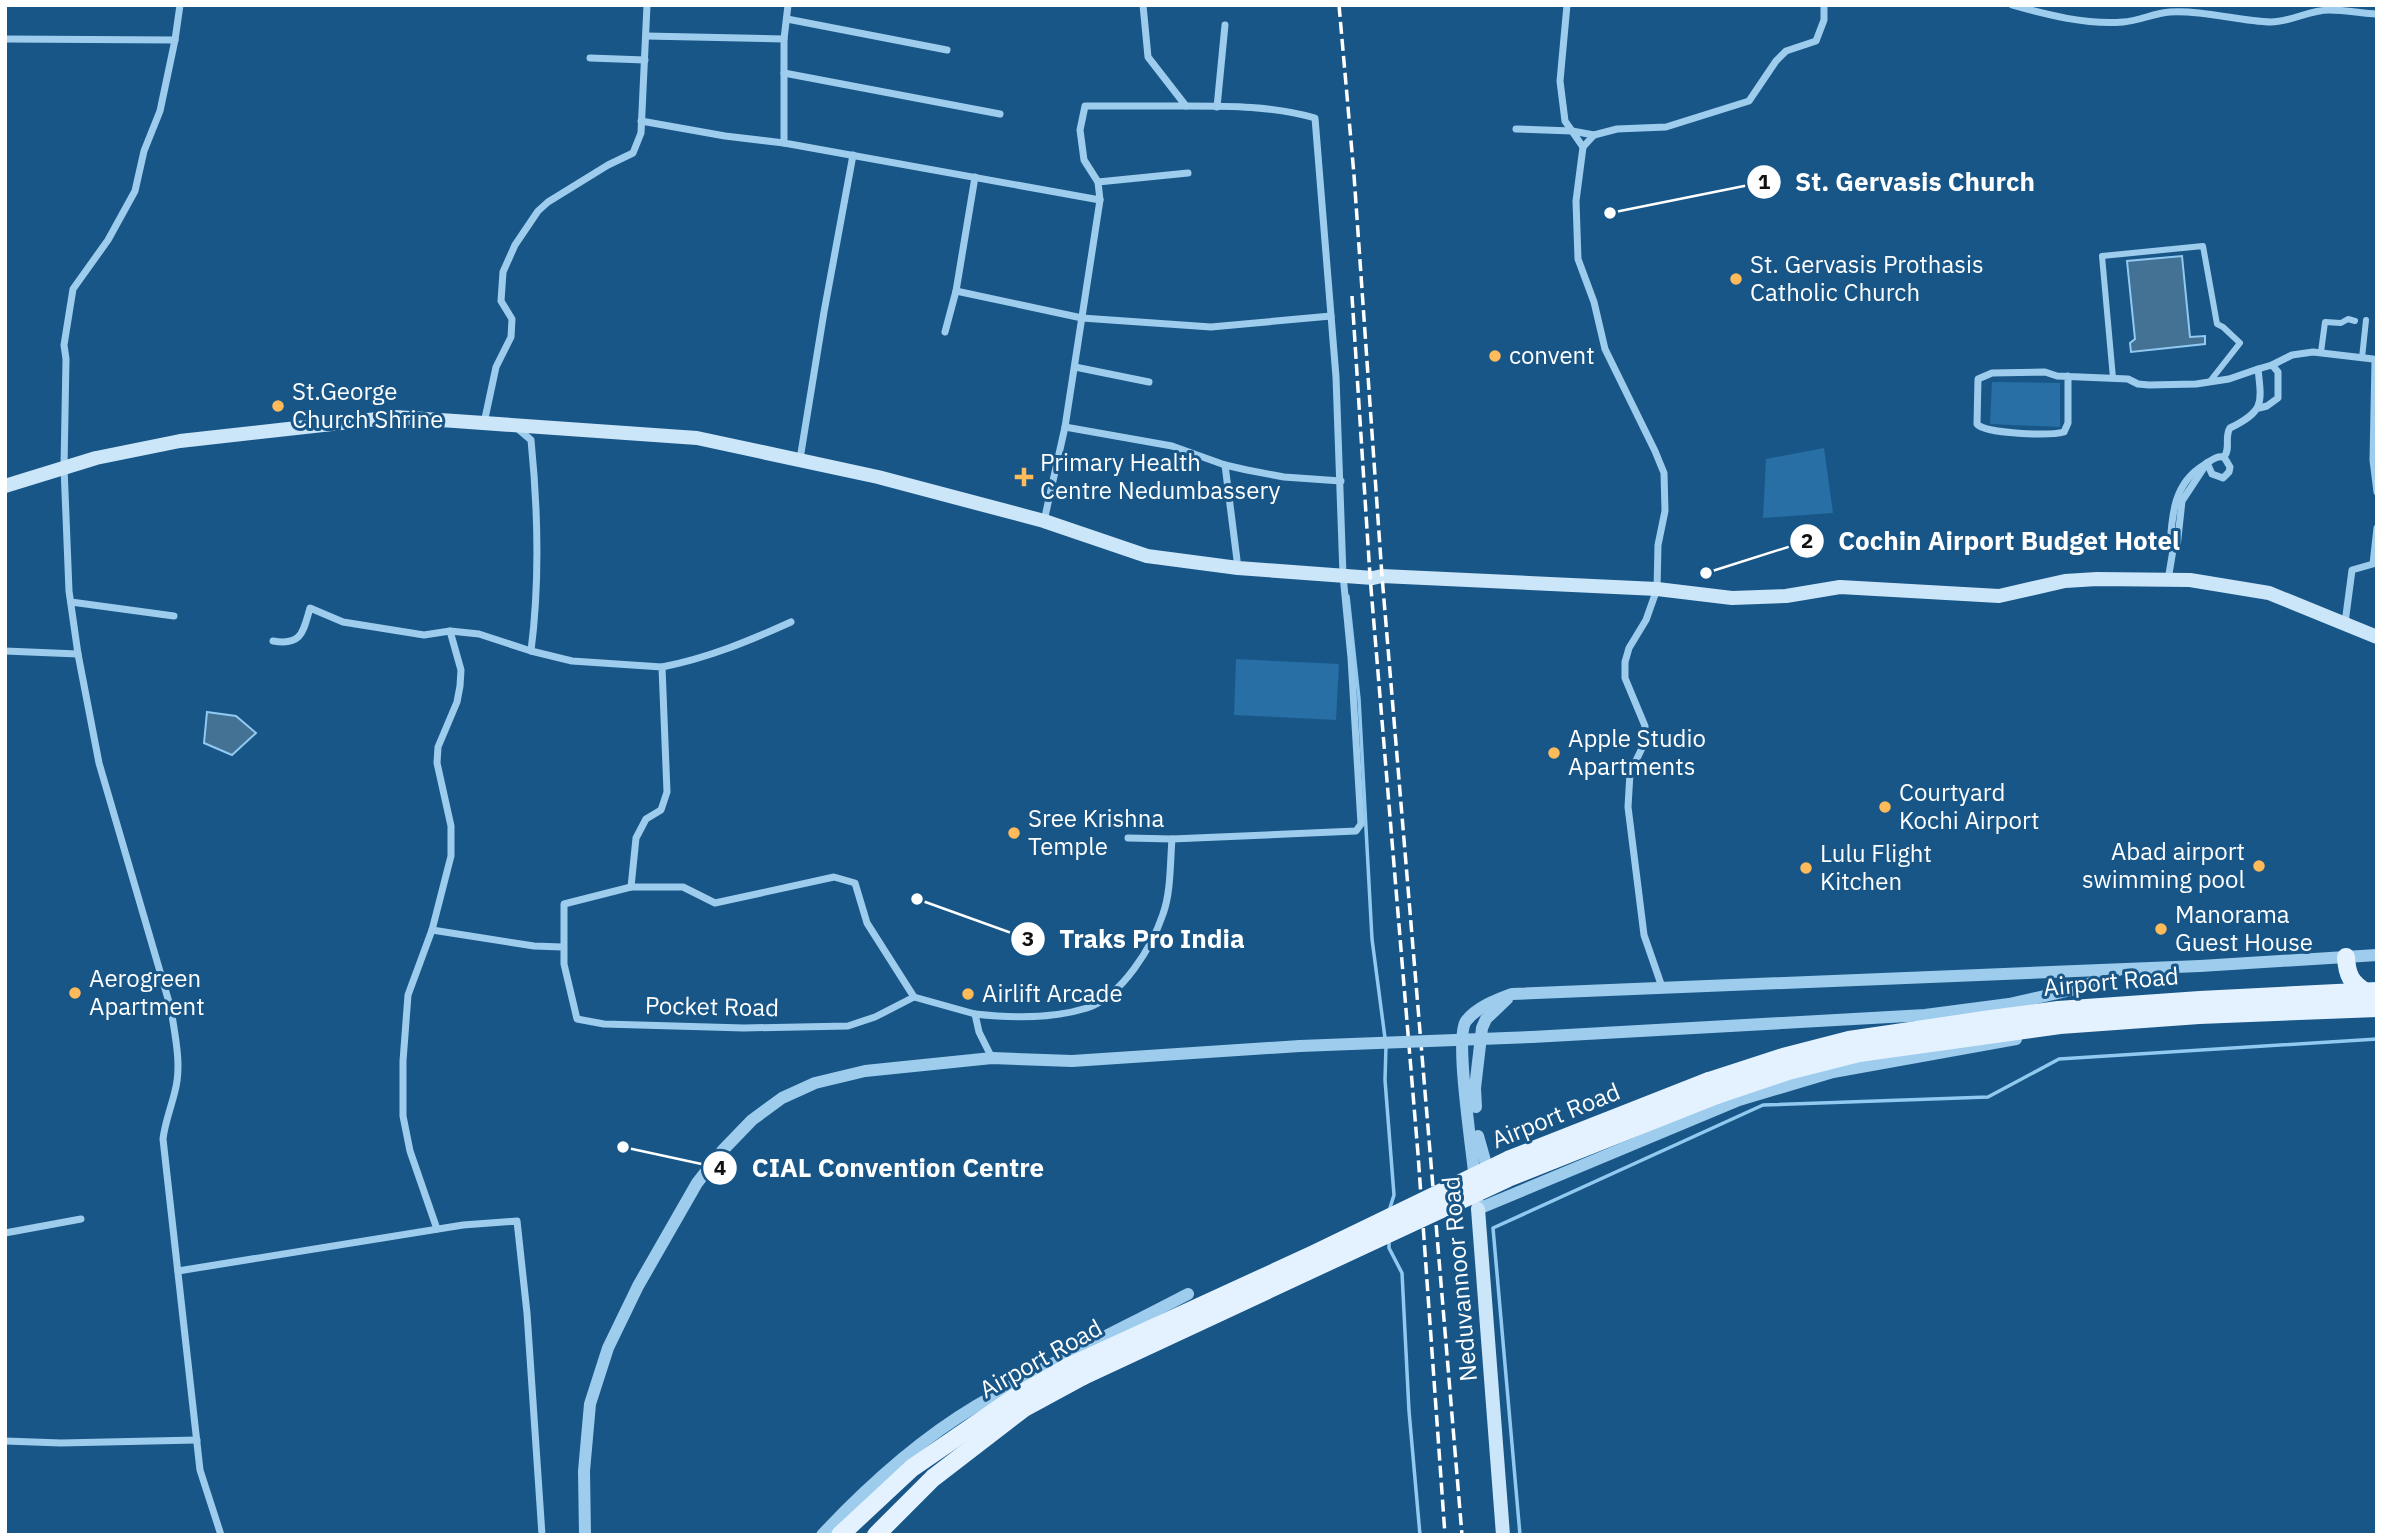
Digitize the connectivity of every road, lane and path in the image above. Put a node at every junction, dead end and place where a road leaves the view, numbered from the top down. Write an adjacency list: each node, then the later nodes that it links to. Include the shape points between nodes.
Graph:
1 (180, 5): 14 (street)
2 (648, 5): 11 (street)
3 (788, 5): 9 (street)
4 (1143, 5): 19 (street, via 1148,57)
5 (1567, 5): 24 (street, via 1560,81 1565,121)
6 (1824, 5): 25 (street, via 1816,41 1786,51 1749,101 1666,127)
7 (2012, 5): 8 (street, via 2124,23 2168,12 2269,22 2328,10)
8 (2377, 14)
9 (787, 19): 13 (street); 15 (street)
10 (1225, 25): 20 (street)
11 (646, 36): 13 (street); 17 (street)
12 (5, 38): 14 (street)
13 (785, 39): 18 (street)
14 (175, 40): 56 (street, via 160,111 135,191 73,289 64,345)
15 (947, 50)
16 (590, 58): 17 (street)
17 (645, 60): 22 (street)
18 (783, 73): 21 (street); 26 (street)
19 (1186, 106): 20 (street); 31 (street, via 1085,106 1080,130 1084,160)
20 (1217, 107): 34 (street, via 1288,111 1315,118)
21 (1000, 114)
22 (641, 121): 26 (street); 49 (street, via 633,153 548,202 515,245 503,272 501,301 512,319 511,337 496,367)
23 (1516, 129): 24 (street)
24 (1572, 131): 25 (street); 27 (street)
25 (1594, 135): 27 (street)
26 (784, 143): 28 (street)
27 (1583, 147): 65 (street, via 1576,201 1578,259 1605,348 1664,473)
28 (853, 155): 30 (street); 53 (street)
29 (1188, 173): 31 (street)
30 (975, 177): 32 (street); 33 (street)
31 (1098, 182): 32 (street)
32 (1100, 200): 35 (street)
33 (956, 291): 35 (street); 38 (street)
34 (1331, 316): 35 (street, via 1211,327); 57 (street)
35 (1082, 317): 42 (street)
36 (2366, 320): 40 (street)
37 (2355, 321): 39 (street, via 2325,322)
38 (945, 332)
39 (2321, 352): 40 (street); 41 (street, via 2292,355)
40 (2362, 358): 59 (street, via 2375,361 2373,460)
41 (2272, 365): 43 (street); 48 (street, via 2278,372 2278,398)
42 (1075, 367): 47 (street); 51 (street)
43 (2258, 369): 46 (street); 48 (street)
44 (2068, 376): 44 (street, via 2064,432 2000,432 1977,424 1978,379 1982,376 2023,371); 45 (street)
45 (2113, 378): 46 (street, via 2144,386); 46 (street, via 2102,256 2203,246 2217,324 2240,343)
46 (2211, 380)
47 (1149, 382)
48 (2259, 408): 52 (street, via 2230,428)
49 (484, 423): 50 (main road); 56 (main road, via 396,417 180,441)
50 (513, 425): 53 (main road, via 697,438); 74 (street, via 531,440 537,495 537,611)
51 (1065, 427): 55 (street, via 1172,446); 60 (street)
52 (2224, 457): 54 (street); 54 (street, via 2230,467 2223,478 2212,474)
53 (800, 459): 60 (main road)
54 (2207, 463): 64 (street, via 2193,472 2177,496)
55 (1225, 465): 57 (street, via 1284,477); 62 (street)
56 (64, 467): 58 (main road); 66 (street)
57 (1341, 481): 63 (street)
58 (5, 486)
59 (2377, 492)
60 (1044, 521): 62 (main road, via 1147,556)
61 (2377, 528): 69 (street, via 2373,564 2352,570)
62 (1238, 568): 63 (main road)
63 (1343, 575): 65 (main road); 78 (street, via 1359,829)
64 (2168, 580): 65 (main road, via 2065,581 1999,596 1840,587 1732,598); 69 (main road, via 2269,593)
65 (1657, 589): 85 (street, via 1629,648 1625,678 1645,726 1644,744 1630,774 1628,807 1644,935)
66 (71, 602): 67 (street); 75 (street)
67 (174, 616)
68 (791, 622): 76 (street, via 696,660)
69 (2345, 623): 71 (main road)
70 (450, 631): 72 (street, via 424,635 343,622 310,608 298,639); 74 (street, via 479,634); 80 (street, via 461,670 460,686 438,747 437,763 451,826 451,856)
71 (2377, 637)
72 (273, 641)
73 (5, 651): 75 (street)
74 (531, 651): 76 (street, via 572,661)
75 (78, 654): 100 (street, via 99,763 170,1009 177,1049 176,1090 163,1139)
76 (662, 667): 79 (street, via 667,792 661,810 646,819 636,838)
77 (1128, 838): 78 (street)
78 (1172, 839): 90 (street, via 1164,913 1145,954 1121,985 1078,1010 1008,1017)
79 (631, 887): 81 (street, Pocket Road, via 564,904); 88 (street, via 683,887 715,903 834,877 855,883 867,923)
80 (432, 930): 81 (street); 98 (street, via 408,995 403,1116)
81 (562, 947): 88 (street, Pocket Road, via 577,1019 604,1024 848,1026)
82 (2377, 955): 83 (street)
83 (2346, 957): 84 (street); 86 (main road, via 2352,982)
84 (2121, 968): 85 (street); 93 (street, bridge, via 2075,989 2009,1004 1925,1015 1072,1061)
85 (1662, 987): 87 (street)
86 (2372, 992): 92 (main road, Airport Road, via 2058,1010)
87 (1512, 994): 94 (street, via 1482,1028); 94 (street, Neduvannoor Road, via 1490,1003 1462,1029 1461,1052)
88 (914, 997): 90 (street)
89 (2377, 1008): 91 (main road, Airport Road)
90 (975, 1014): 93 (street)
91 (2102, 1022): 92 (main road, Airport Road); 95 (street, via 1833,1072 1739,1100)
92 (1991, 1027): 102 (main road, Airport Road, bridge, via 1788,1071 1717,1095 1508,1178)
93 (992, 1058): 107 (street, via 865,1072 815,1083 782,1098 723,1150 697,1183 608,1348 590,1404)
94 (1471, 1088): 95 (street, via 1480,1146); 96 (street, Neduvannoor Road)
95 (1496, 1201): 96 (street)
96 (1478, 1209): 111 (main road, Neduvannoor Road)
97 (81, 1219): 99 (street)
98 (437, 1229): 100 (street); 106 (street, via 517,1221)
99 (5, 1233)
100 (178, 1272): 103 (street)
101 (1188, 1294): 108 (street, via 976,1406 900,1459)
102 (1076, 1371): 109 (main road, Airport Road, via 1017,1396 912,1468); 110 (main road, Airport Road, via 943,1470)
103 (197, 1440): 104 (street); 105 (street, via 200,1470)
104 (5, 1441)
105 (221, 1535)
106 (542, 1535)
107 (585, 1535)
108 (822, 1535)
109 (840, 1535)
110 (876, 1535)
111 (1503, 1535)

